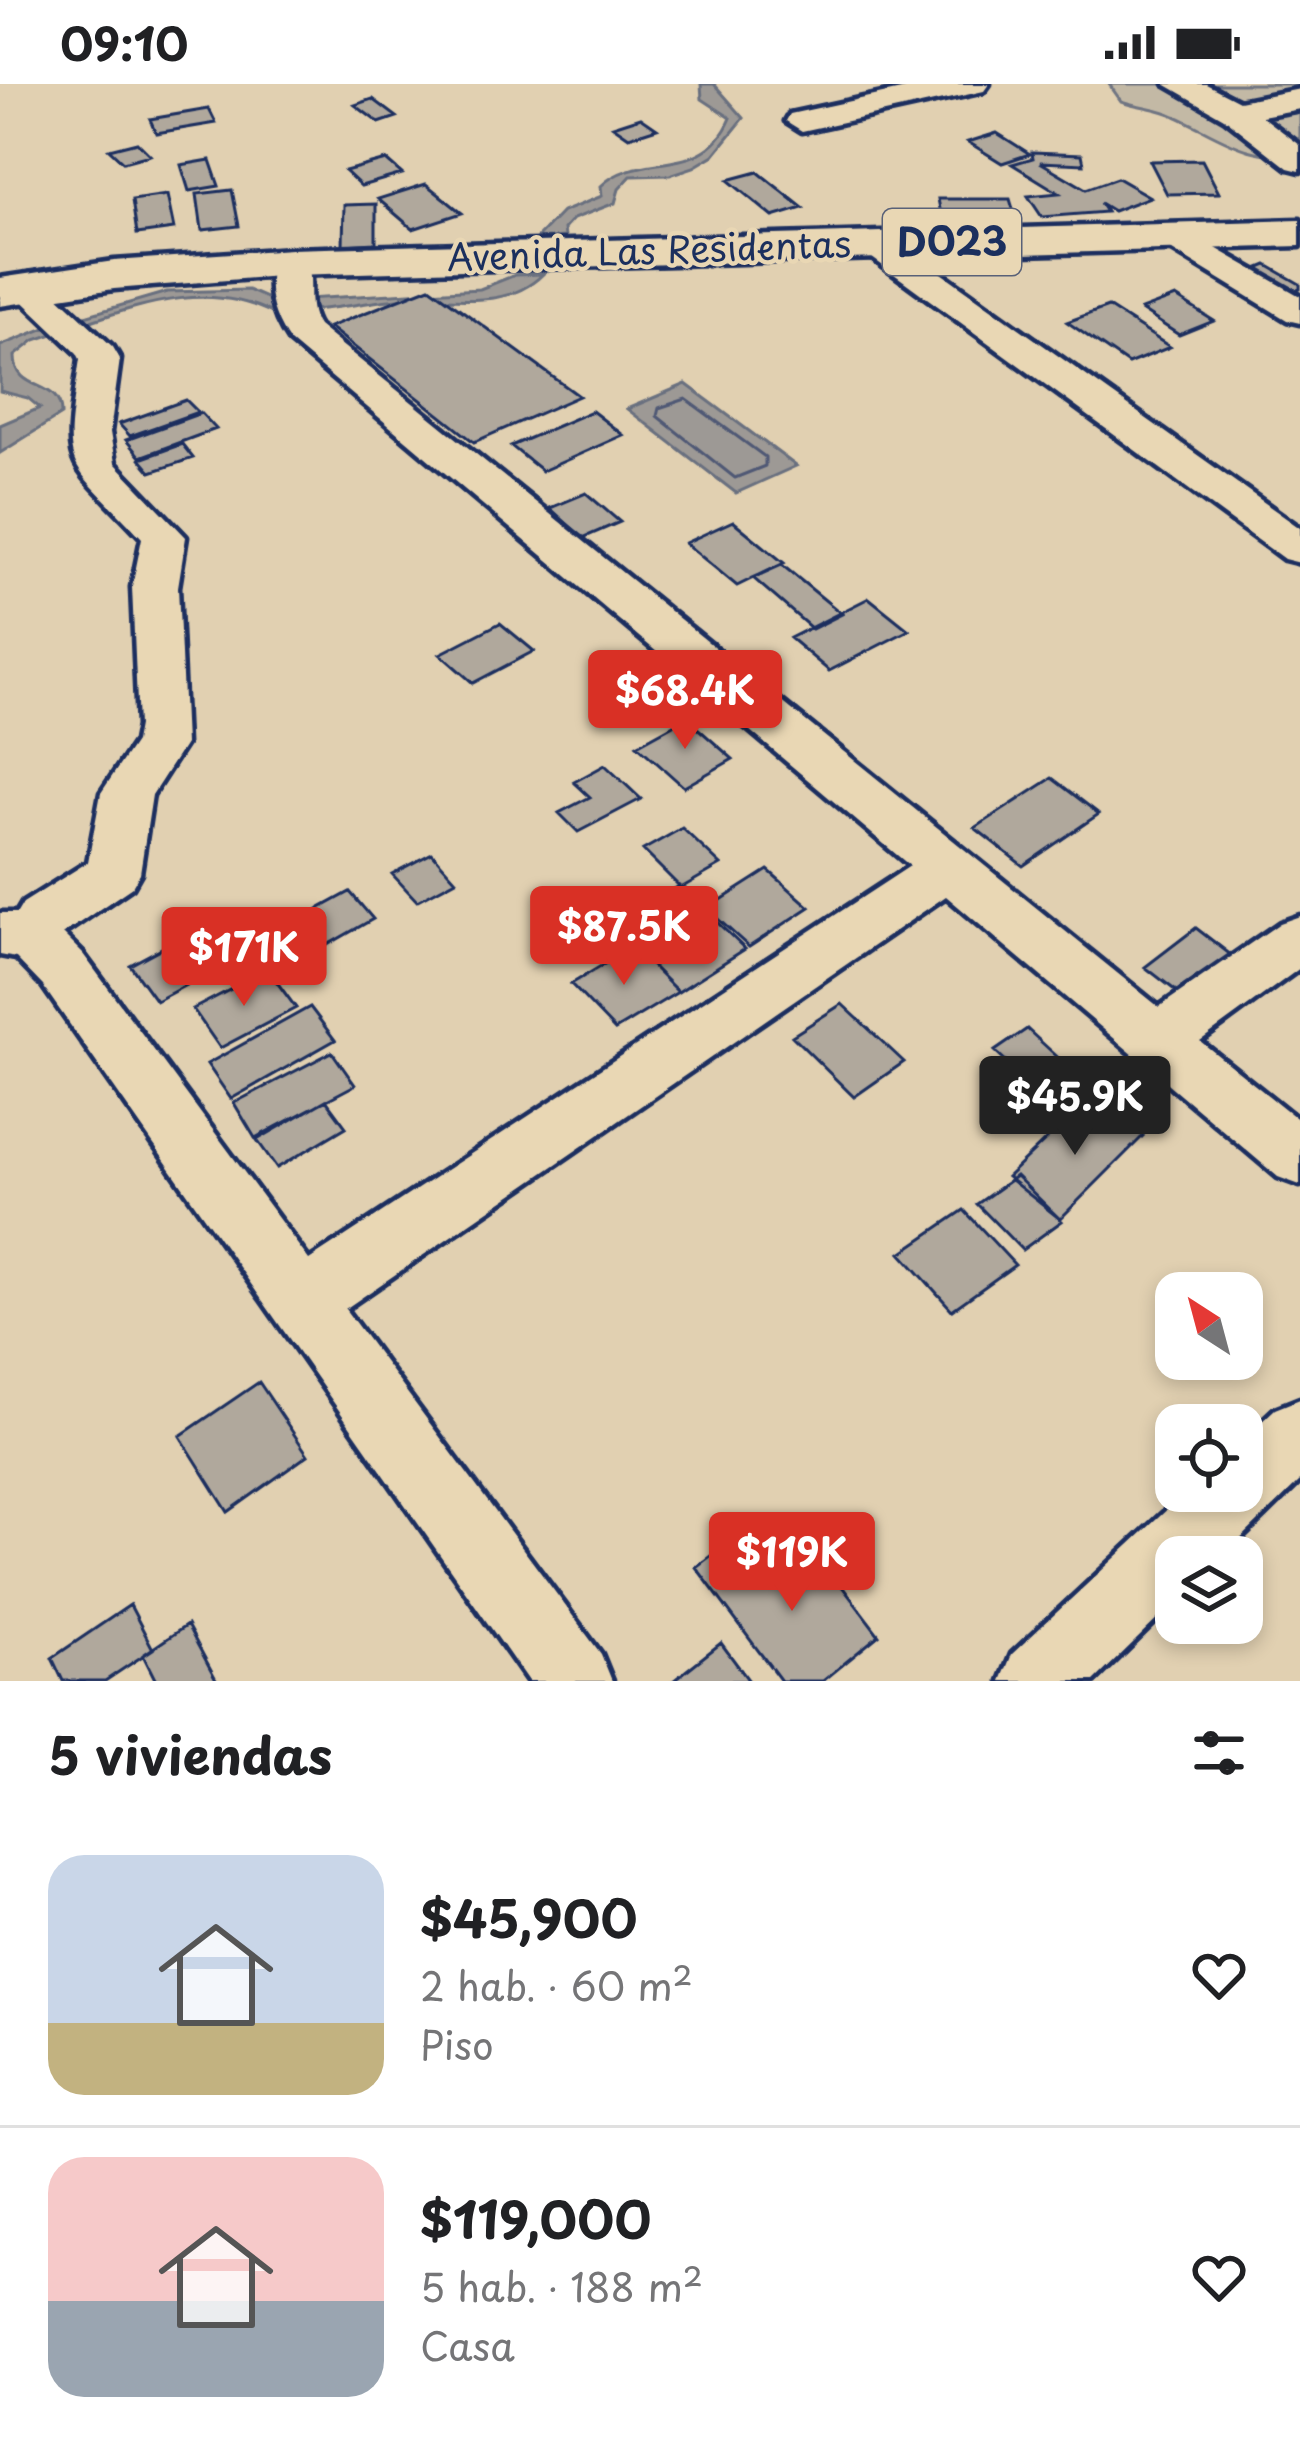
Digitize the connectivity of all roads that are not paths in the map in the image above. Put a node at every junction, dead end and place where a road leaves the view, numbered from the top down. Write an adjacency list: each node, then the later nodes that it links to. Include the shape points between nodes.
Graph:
1 (973, 84): 5 (street)
2 (1180, 84): 4 (street)
3 (1300, 98): 4 (street)
4 (1234, 111): 6 (street)
5 (802, 121)
6 (1300, 161)
7 (1300, 233): 8 (main road, Avenida Las Residentas / D023)
8 (1177, 237): 9 (main road, Avenida Las Residentas / D023); 12 (street)
9 (878, 244): 10 (main road, Avenida Las Residentas / D023, via 503,256); 13 (street)
10 (289, 290): 11 (main road, Avenida Las Residentas / D023, via 114,275); 14 (street, via 304,334)
11 (41, 307): 15 (street, via 100,359 90,454 164,537 155,586 163,726 128,793 113,873)
12 (1300, 312)
13 (1300, 549)
14 (949, 867): 17 (street); 19 (street)
15 (16, 937): 19 (street, via 63,970)
16 (1300, 938): 17 (street)
17 (1157, 1040): 18 (street)
18 (1300, 1158)
19 (301, 1302): 23 (street)
20 (1300, 1433): 21 (street)
21 (1263, 1468)
22 (1217, 1512): 24 (street)
23 (574, 1681)
24 (1039, 1681)

